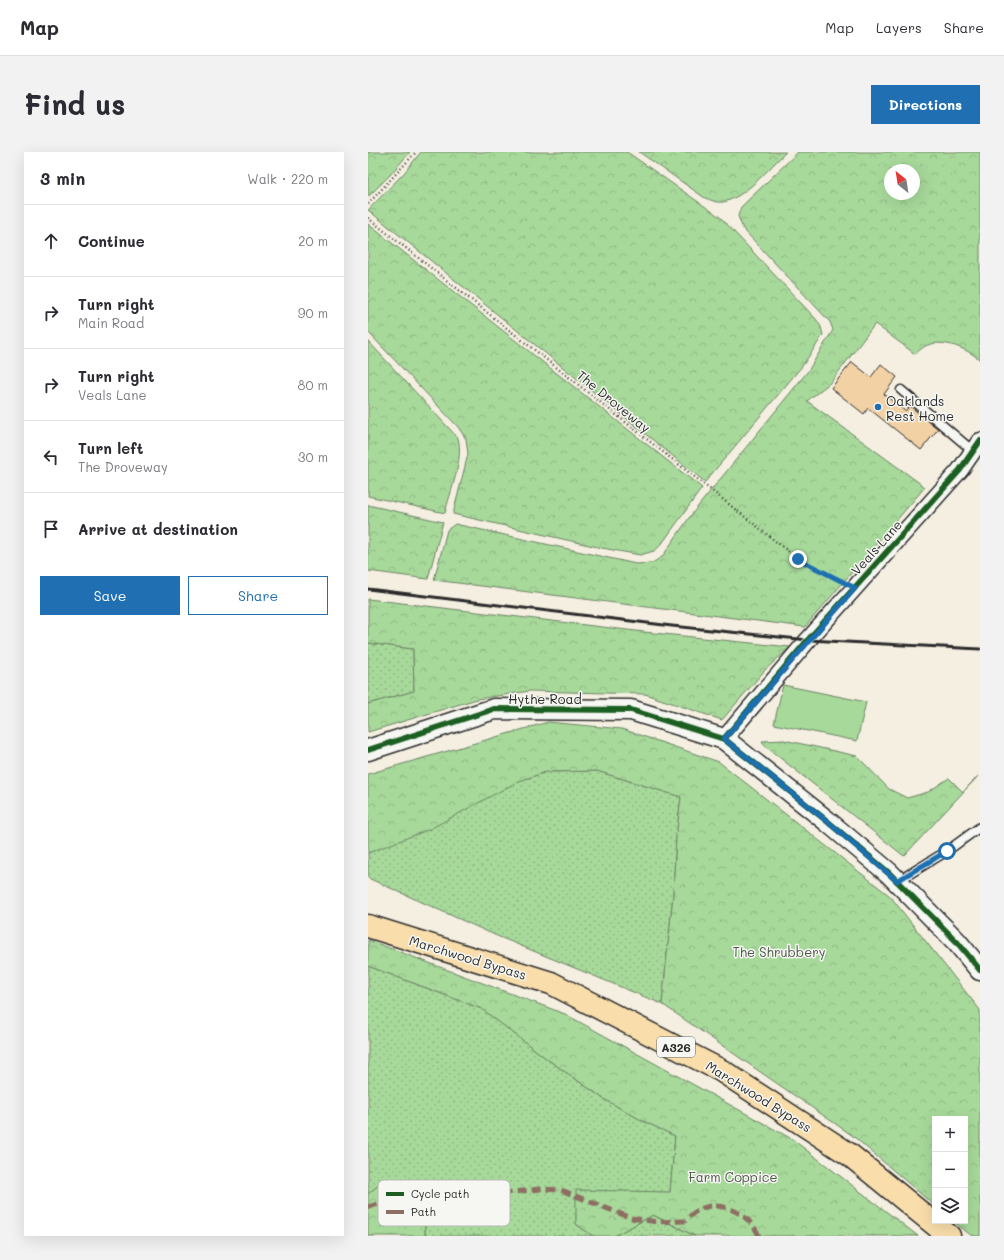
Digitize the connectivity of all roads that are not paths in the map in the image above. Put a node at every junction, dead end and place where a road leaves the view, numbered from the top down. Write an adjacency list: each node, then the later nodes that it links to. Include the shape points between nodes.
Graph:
1 (901, 390): 2 (lane)
2 (977, 446): 3 (street, Veals Lane, via 960,470)
3 (724, 739): 4 (street, Hythe Road, via 631,710 494,709); 6 (street)
4 (368, 750)
5 (980, 827): 6 (lane, via 947,851)
6 (897, 881): 8 (street, via 957,942)
7 (368, 926): 9 (main road, Marchwood Bypass / A326, via 551,982 722,1071 850,1155)
8 (980, 970)
9 (949, 1236)

